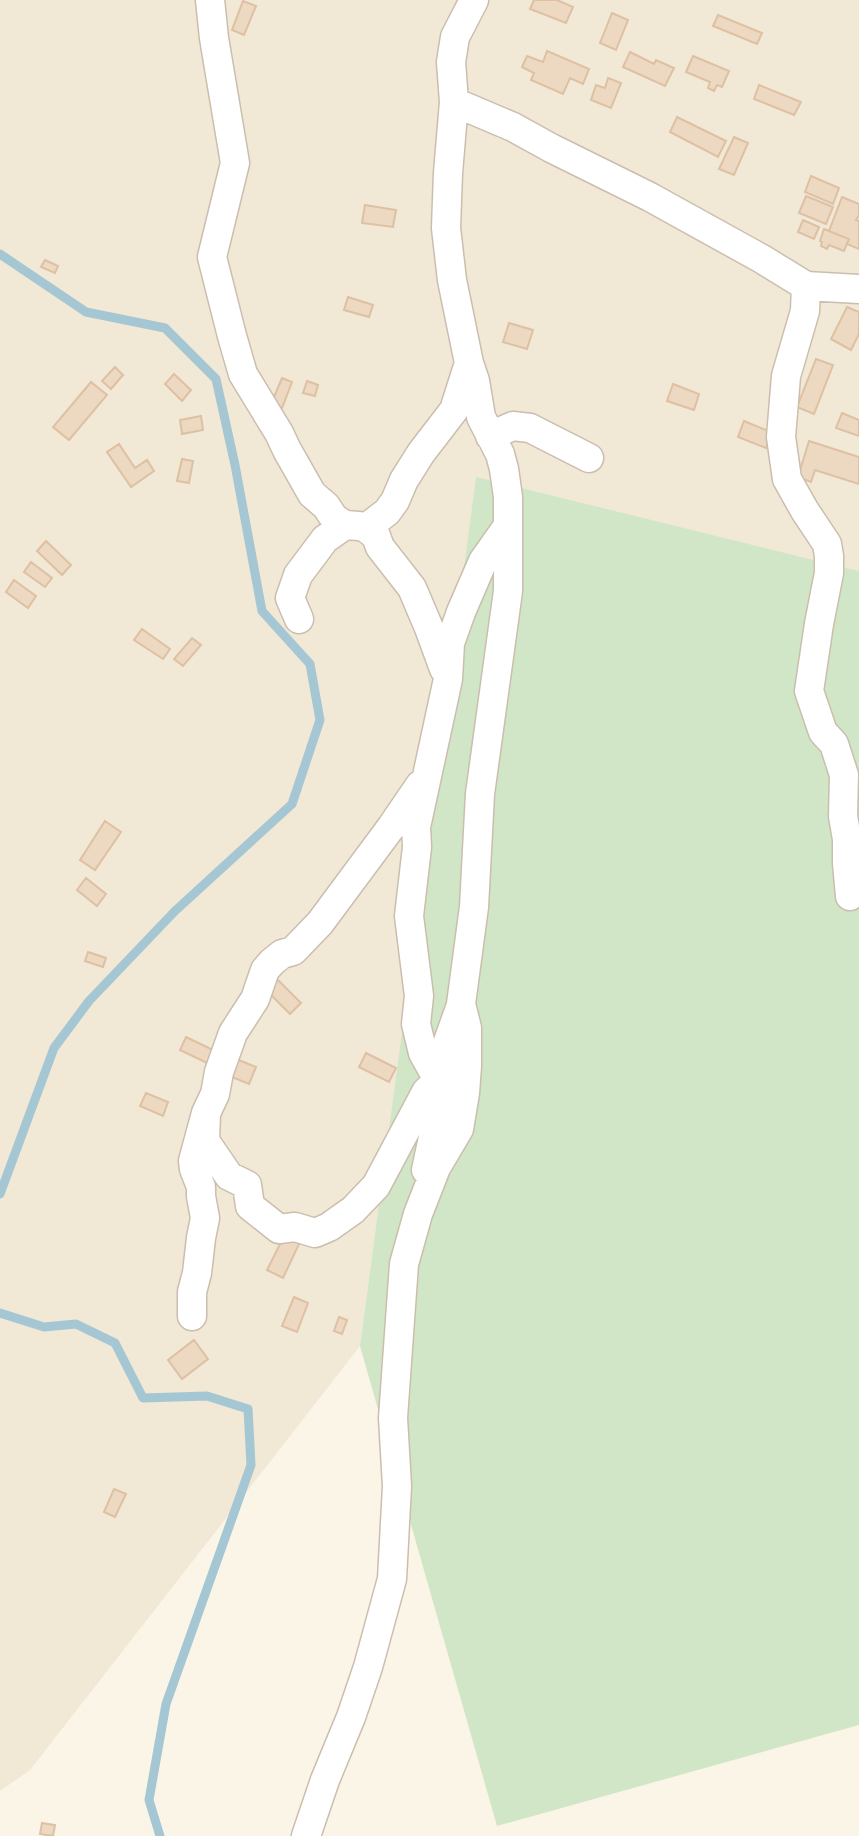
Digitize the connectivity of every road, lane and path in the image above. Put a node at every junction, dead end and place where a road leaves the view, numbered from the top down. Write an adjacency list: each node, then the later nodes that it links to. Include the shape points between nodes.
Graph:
1 (210, 0): 9 (street, via 235,163 212,257 232,336 243,374 312,494 334,518)
2 (474, 0): 3 (street, via 455,37 451,62)
3 (454, 102): 4 (street, via 650,197); 6 (street, via 446,228)
4 (806, 286): 5 (street); 14 (street, via 805,311 786,376 781,437 787,479 830,556 809,691 844,775)
5 (859, 289)
6 (469, 363): 7 (street); 9 (street, via 454,410 421,453 395,501 387,512)
7 (490, 436): 8 (street, via 513,426 530,428); 10 (street, via 505,469)
8 (589, 458)
9 (356, 527): 11 (street, via 326,539 298,575 290,598); 12 (street, via 376,536 412,588)
10 (507, 527): 12 (street, via 483,561 461,612 450,643); 15 (street, via 508,591 481,794 474,908)
11 (299, 619)
12 (448, 679): 13 (street)
13 (427, 774): 16 (street, via 416,827 409,916 419,996 416,1024 423,1053); 17 (street, via 320,923 293,951 282,954 265,970 255,999 233,1033)
14 (850, 896)
15 (461, 1004): 16 (street); 18 (street, via 467,1028 467,1066 459,1129 436,1168)
16 (438, 1080): 17 (street, via 426,1092 376,1186 353,1210 315,1233 295,1227 279,1229 250,1206 247,1185 229,1176 205,1141); 18 (street, via 435,1128)
17 (206, 1113): 19 (street, via 193,1161 205,1218)
18 (418, 1213): 20 (street, via 404,1264 393,1418 397,1486 392,1579 368,1667)
19 (192, 1315)
20 (306, 1836)

